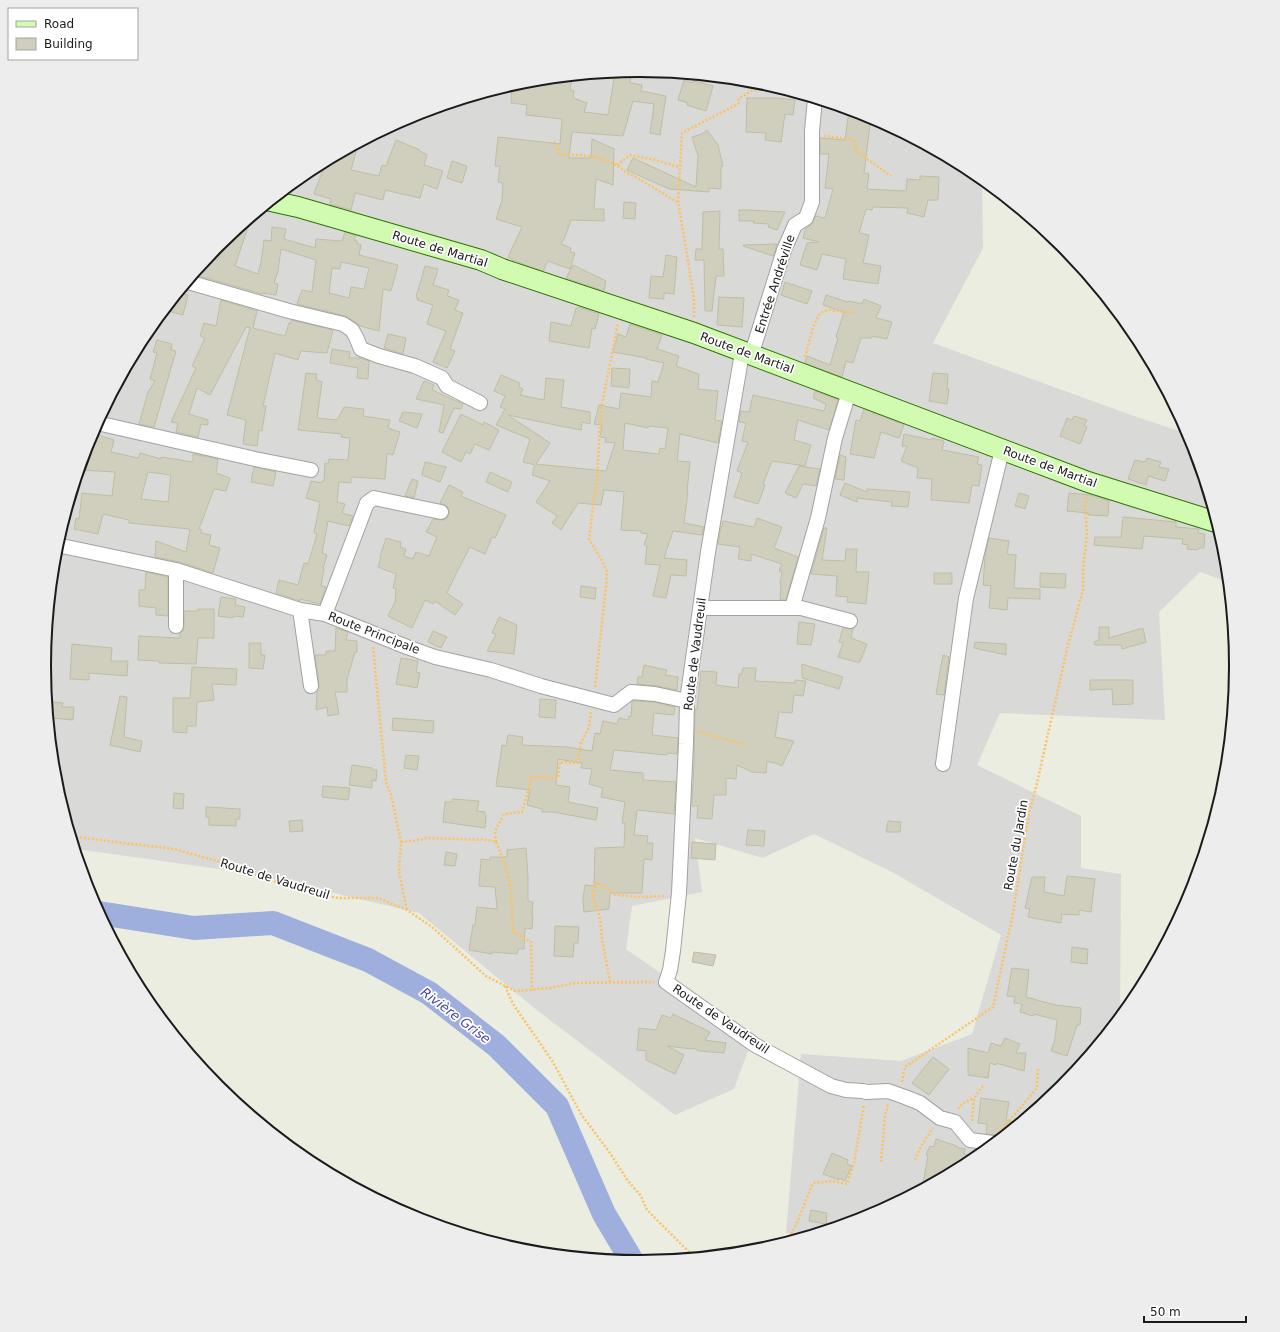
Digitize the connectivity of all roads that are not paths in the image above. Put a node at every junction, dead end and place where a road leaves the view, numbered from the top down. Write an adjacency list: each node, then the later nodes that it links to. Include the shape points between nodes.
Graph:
1 (815, 104): 4 (street, Entrée Andréville, via 812,202 806,218 795,225 784,250)
2 (277, 202): 4 (street, Route de Martial, via 481,260 694,333)
3 (193, 283): 6 (street, via 343,324 352,330 361,349 415,366 442,378 447,386)
4 (747, 354): 5 (street, Route de Martial); 14 (street, Route de Vaudreuil, via 708,552)
5 (849, 392): 8 (street, Route de Martial); 15 (street, via 835,438 818,518)
6 (480, 403)
7 (103, 424): 9 (street)
8 (1002, 450): 11 (street, Route de Martial, via 1088,482); 22 (street, via 966,598)
9 (311, 470)
10 (441, 512): 17 (street, via 374,498 367,503)
11 (1211, 520)
12 (63, 546): 13 (street, Route Principale)
13 (176, 570): 16 (street, Route Principale); 19 (street)
14 (700, 608): 15 (street); 21 (street, Route de Vaudreuil)
15 (792, 608): 18 (street)
16 (300, 610): 17 (street, Route Principale); 20 (street)
17 (325, 614): 21 (street, Route Principale, via 436,657 593,700 614,705 631,692)
18 (850, 621)
19 (176, 626)
20 (311, 686)
21 (687, 701): 23 (street, Route de Vaudreuil, via 679,893 673,951 666,982 755,1045 831,1086 866,1092 888,1091 954,1122 970,1140)
22 (943, 764)
23 (986, 1142)

